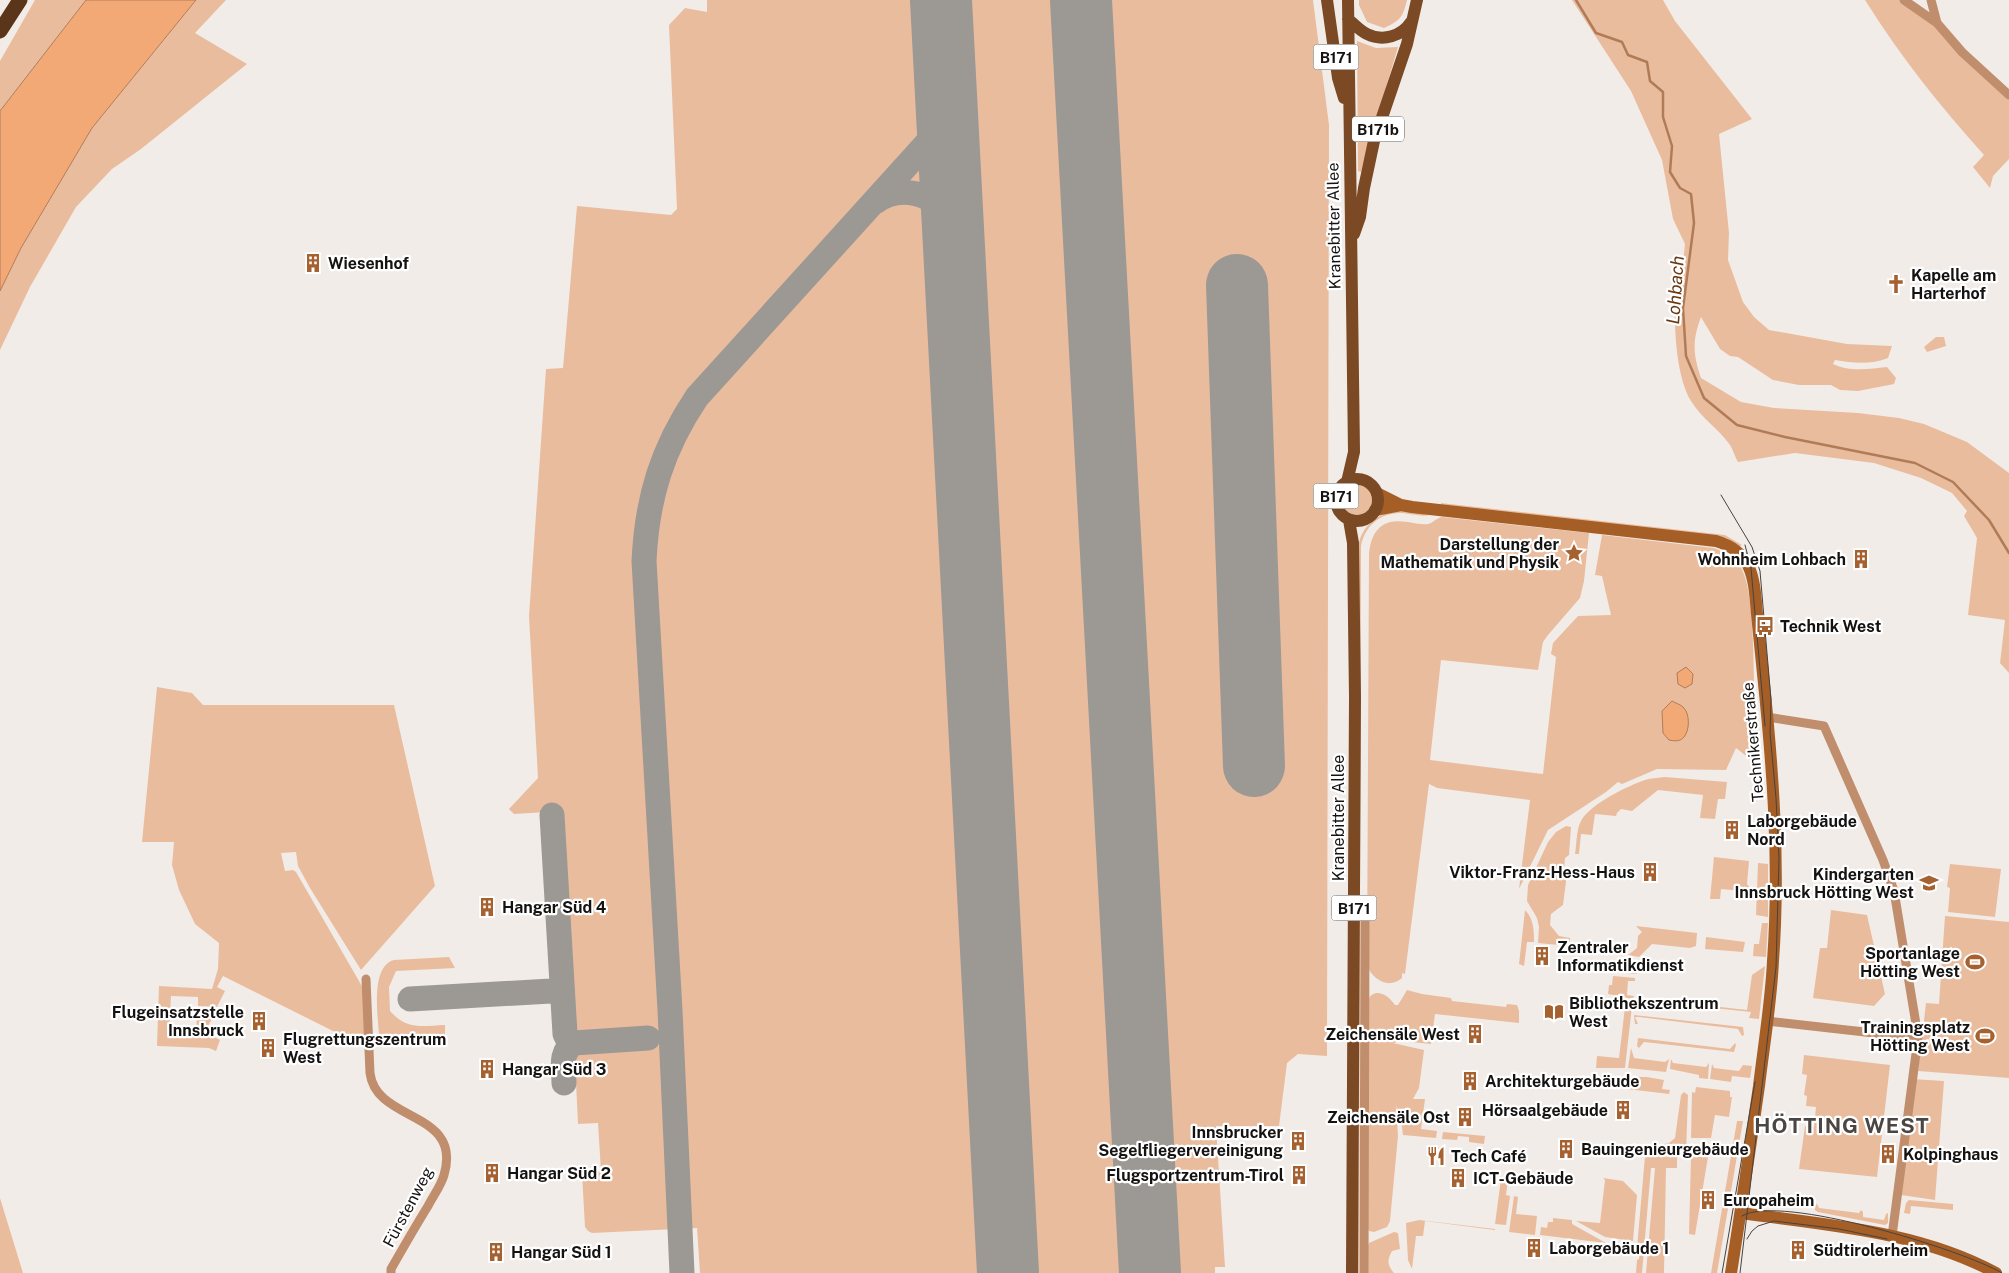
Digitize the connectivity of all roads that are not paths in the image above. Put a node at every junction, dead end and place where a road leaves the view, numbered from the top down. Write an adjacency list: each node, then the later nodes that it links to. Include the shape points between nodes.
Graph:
1 (20, 0): 10 (highway)
2 (1328, 0): 12 (main road, B171, via 1338,78)
3 (1348, 0): 8 (main road, Kranebitter Allee / B171)
4 (1417, 0): 7 (main road, B171b)
5 (1904, 0): 9 (street)
6 (1930, 0): 9 (street)
7 (1413, 16): 8 (main road, B171b, via 1402,32 1385,38 1367,34); 13 (main road, B171b, via 1407,44 1374,141 1360,217)
8 (1348, 19): 12 (main road, Kranebitter Allee / B171)
9 (1937, 23): 11 (street, via 1968,58)
10 (0, 31)
11 (2009, 95)
12 (1349, 113): 13 (main road, Kranebitter Allee / B171)
13 (1351, 244): 14 (main road, Kranebitter Allee / B171)
14 (1354, 452): 15 (main road, Kranebitter Allee / B171); 16 (main road, Kranebitter Allee / B171)
15 (1364, 480): 16 (main road, B171); 17 (main road, B171)
16 (1347, 482): 20 (main road, B171, via 1338,491 1336,504 1339,512)
17 (1377, 493): 18 (street, Technikerstraße); 19 (main road, B171)
18 (1401, 505): 19 (street, Technikerstraße); 23 (street, Technikerstraße, via 1710,540 1730,547 1743,558 1753,577)
19 (1375, 510): 21 (main road, B171)
20 (1349, 520): 21 (main road, B171); 22 (main road, Kranebitter Allee / B171)
21 (1363, 521): 22 (main road, Kranebitter Allee / B171)
22 (1353, 544): 31 (main road, Kranebitter Allee / B171)
23 (1767, 717): 26 (street, Technikerstraße, via 1776,858 1774,957); 27 (street, via 1824,726 1894,891)
24 (1365, 921): 32 (street)
25 (366, 980): 30 (street, Fürstenweg, via 373,1082 384,1099 437,1131 444,1143 446,1158 443,1180)
26 (1767, 1021): 27 (street); 28 (street, Technikerstraße)
27 (1918, 1038): 29 (street)
28 (1741, 1213): 29 (street); 33 (street, Technikerstraße)
29 (1892, 1236): 34 (street, via 1955,1255)
30 (391, 1273)
31 (1352, 1273)
32 (1364, 1273)
33 (1731, 1273)
34 (1996, 1273)

